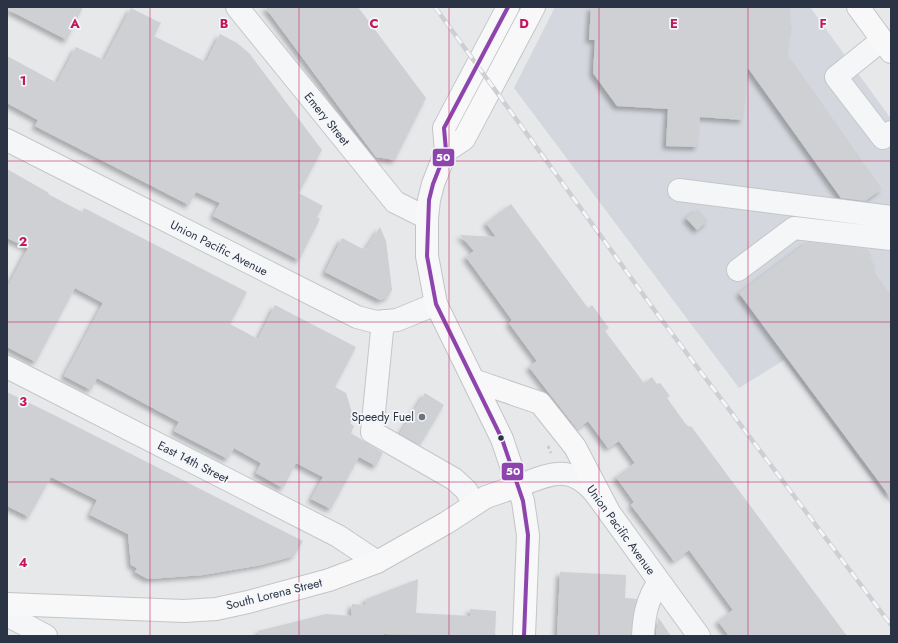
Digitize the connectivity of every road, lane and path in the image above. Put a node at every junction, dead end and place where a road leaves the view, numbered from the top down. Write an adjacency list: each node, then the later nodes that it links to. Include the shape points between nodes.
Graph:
1 (508, 7): 8 (main road, via 444,128)
2 (534, 7): 8 (main road, via 464,140)
3 (858, 7): 5 (main road)
4 (236, 9): 11 (street, Emery Street, via 395,202)
5 (887, 46): 6 (street, via 836,77 882,138)
6 (891, 132)
7 (7, 140): 15 (street, Union Pacific Avenue, via 357,317 376,322)
8 (446, 151): 11 (main road, via 433,184)
9 (679, 190): 10 (street)
10 (891, 217)
11 (427, 218): 14 (main road, via 427,256)
12 (891, 239): 13 (street, via 794,228)
13 (738, 270)
14 (436, 304): 15 (street, Union Pacific Avenue, via 397,320); 17 (main road)
15 (383, 321): 19 (street, via 372,432 454,479 466,490)
16 (7, 367): 21 (street, East 14th Street, via 338,536)
17 (473, 380): 18 (main road, via 502,439); 20 (main road, via 540,403 575,447)
18 (518, 486): 19 (main road, South Lorena Street); 20 (street, Union Pacific Avenue, via 547,475 575,475 587,483); 26 (main road, via 528,535)
19 (474, 504): 21 (main road, South Lorena Street)
20 (608, 510): 22 (street, Union Pacific Avenue)
21 (376, 562): 23 (main road, South Lorena Street, via 329,580 216,609 184,611)
22 (659, 582): 27 (street, via 651,593); 28 (street, Union Pacific Avenue)
23 (7, 604)
24 (7, 615): 25 (street)
25 (46, 636)
26 (524, 636)
27 (642, 636)
28 (700, 636)

